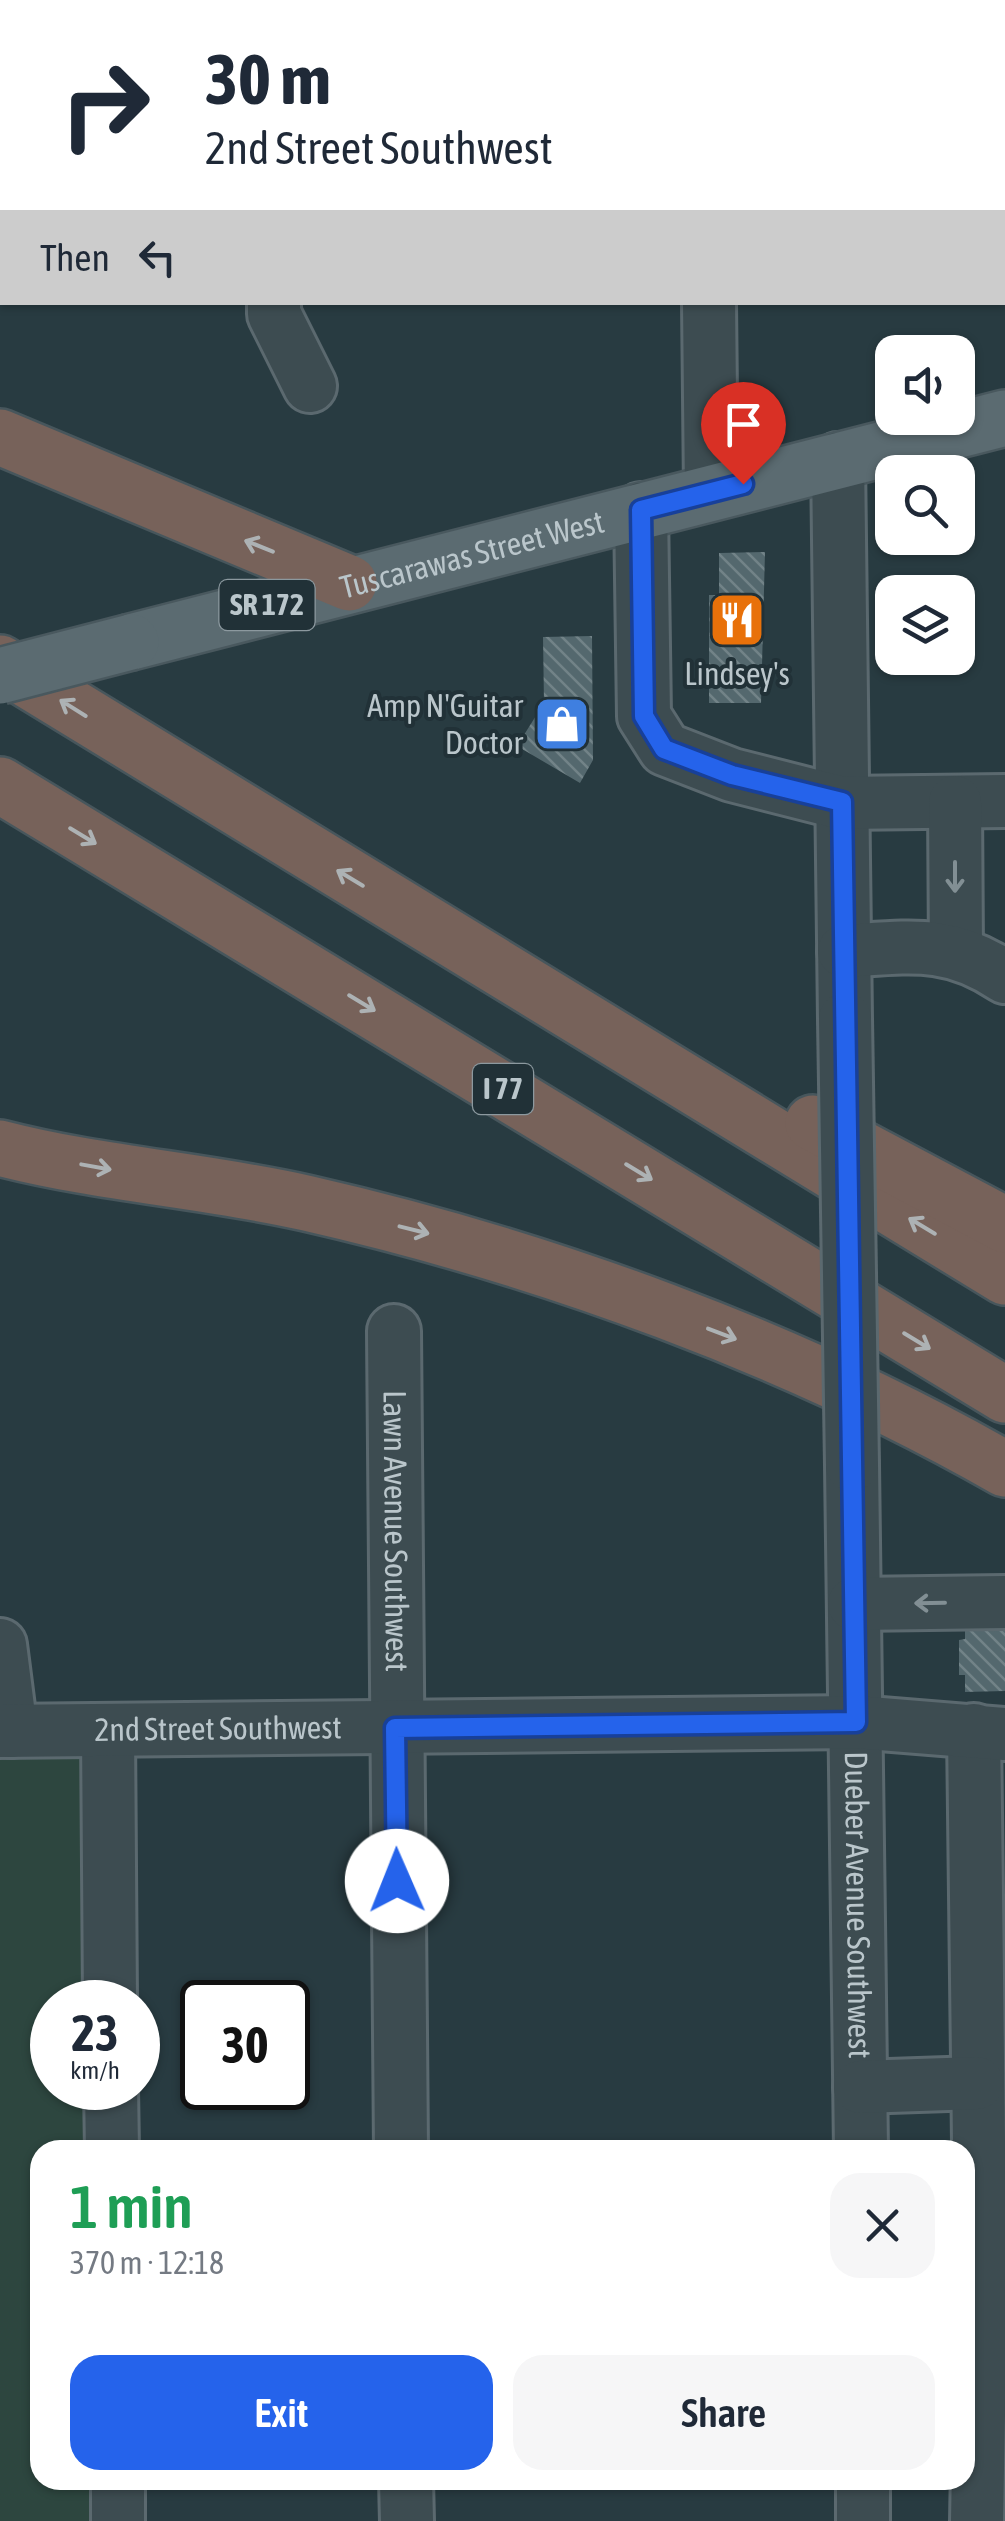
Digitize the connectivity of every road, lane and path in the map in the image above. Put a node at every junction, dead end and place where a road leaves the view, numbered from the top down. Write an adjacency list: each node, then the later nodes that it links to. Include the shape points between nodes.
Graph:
1 (274, 305): 3 (street)
2 (709, 305): 7 (street)
3 (310, 386)
4 (1005, 418): 6 (main road, Tuscarawas Street West / SR 172)
5 (0, 437): 9 (highway, one-way to 5)
6 (838, 460): 7 (main road, Tuscarawas Street West / SR 172); 14 (street, Dueber Avenue Southwest)
7 (711, 492): 8 (main road, Tuscarawas Street West / SR 172)
8 (641, 510): 9 (main road, Tuscarawas Street West / SR 172); 14 (street, via 644,716 664,749 732,775)
9 (349, 583): 11 (main road, Tuscarawas Street West / SR 172, bridge)
10 (0, 663): 17 (highway, one-way to 10)
11 (0, 676)
12 (0, 785): 22 (highway, I 77, one-way to 22)
13 (980, 801): 14 (street); 16 (street, one-way to 16)
14 (842, 802): 15 (street, Dueber Avenue Southwest)
15 (844, 952): 16 (street, via 934,946); 25 (street, Dueber Avenue Southwest, bridge)
16 (986, 964)
17 (493, 965): 19 (highway, via 912,1172); 20 (highway, one-way to 17)
18 (0, 1148): 23 (highway, one-way to 23, via 302,1202 477,1245 752,1346)
19 (1005, 1225)
20 (1005, 1277)
21 (394, 1331): 28 (street, Lawn Avenue Southwest)
22 (1005, 1395)
23 (1005, 1469)
24 (1005, 1602): 25 (street, one-way to 25)
25 (854, 1604): 27 (street, Dueber Avenue Southwest)
26 (0, 1645): 30 (street)
27 (856, 1722): 28 (street, 2nd Street Southwest); 31 (street, 2nd Street Southwest); 33 (street, Dueber Avenue Southwest)
28 (395, 1728): 29 (street, 2nd Street Southwest); 37 (street, Lawn Avenue Southwest)
29 (108, 1730): 30 (street, 2nd Street Southwest); 32 (street)
30 (6, 1731)
31 (990, 1732): 34 (street)
32 (110, 1980)
33 (860, 2087): 34 (street); 38 (street, Dueber Avenue Southwest)
34 (987, 2100): 39 (street)
35 (111, 2110): 36 (street)
36 (112, 2140)
37 (400, 2140)
38 (861, 2140)
39 (984, 2312): 46 (street)
40 (118, 2490): 43 (street)
41 (406, 2490): 44 (street)
42 (863, 2490): 45 (street)
43 (118, 2521)
44 (407, 2521)
45 (863, 2521)
46 (977, 2521)

